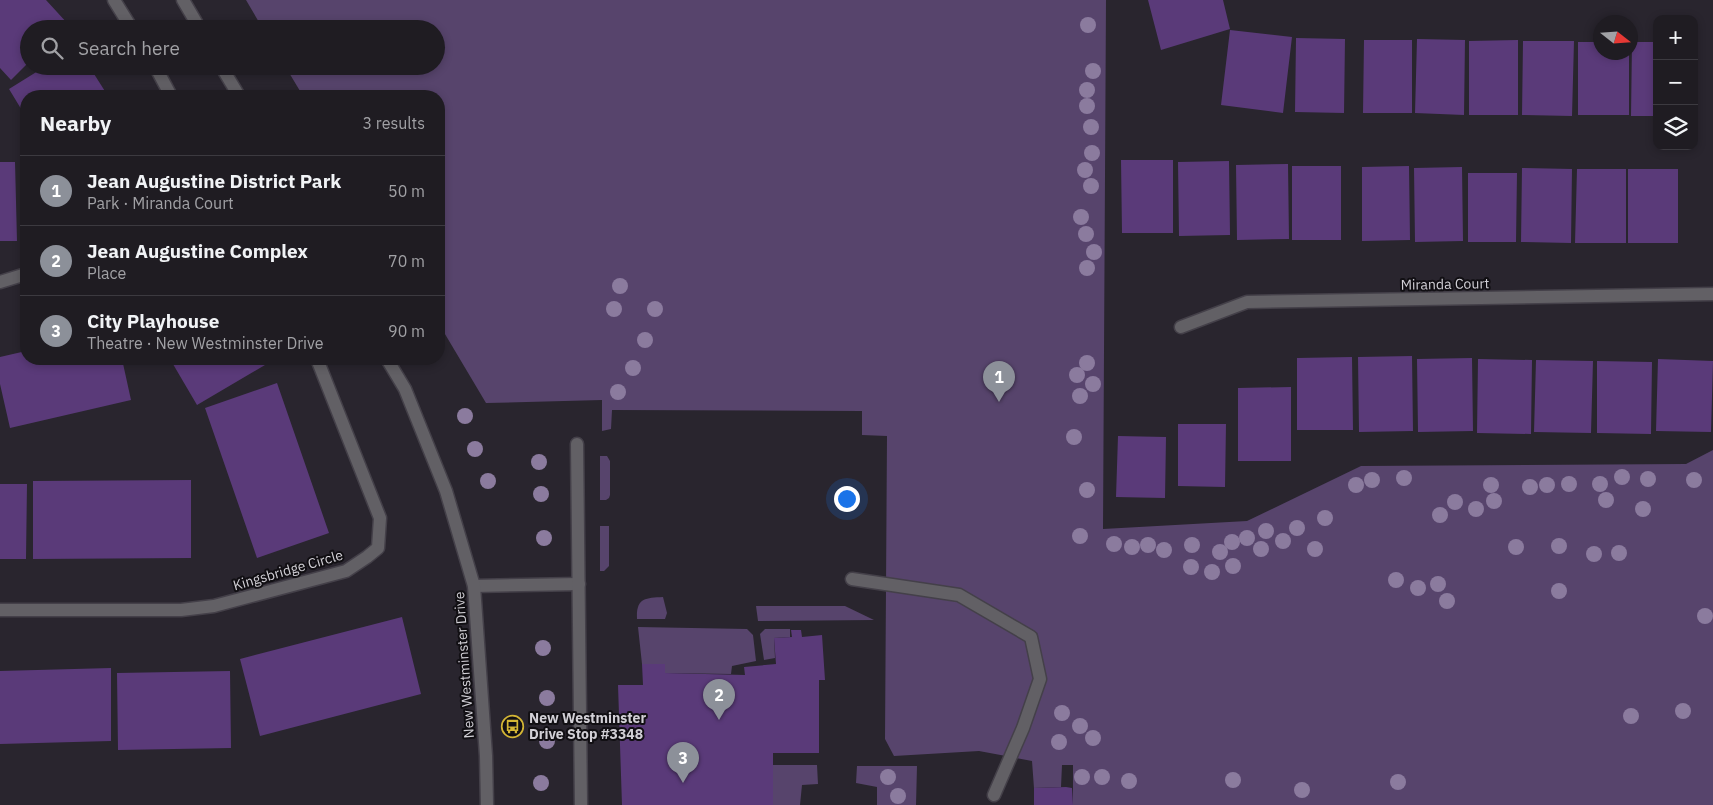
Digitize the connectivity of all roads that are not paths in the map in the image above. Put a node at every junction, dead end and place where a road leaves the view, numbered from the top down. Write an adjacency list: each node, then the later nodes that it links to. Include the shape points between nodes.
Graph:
1 (114, 0): 3 (street)
2 (183, 0): 4 (street)
3 (126, 20)
4 (195, 20)
5 (159, 75): 7 (street)
6 (226, 75): 8 (street)
7 (168, 90)
8 (235, 90)
9 (20, 276): 10 (street)
10 (0, 282)
11 (1713, 294): 12 (street, Miranda Court, via 1247,302)
12 (1181, 327)
13 (319, 365): 19 (street, Kingsbridge Circle, via 380,518 378,548 368,557 346,571 214,606 182,610)
14 (391, 365): 18 (street, New Westminster Drive, via 446,491)
15 (578, 444): 17 (street)
16 (852, 580): 20 (street, via 959,595 1031,637 1040,679)
17 (579, 584): 18 (street); 22 (street)
18 (474, 586): 21 (street, New Westminster Drive)
19 (0, 610)
20 (994, 795)
21 (487, 805)
22 (581, 805)

